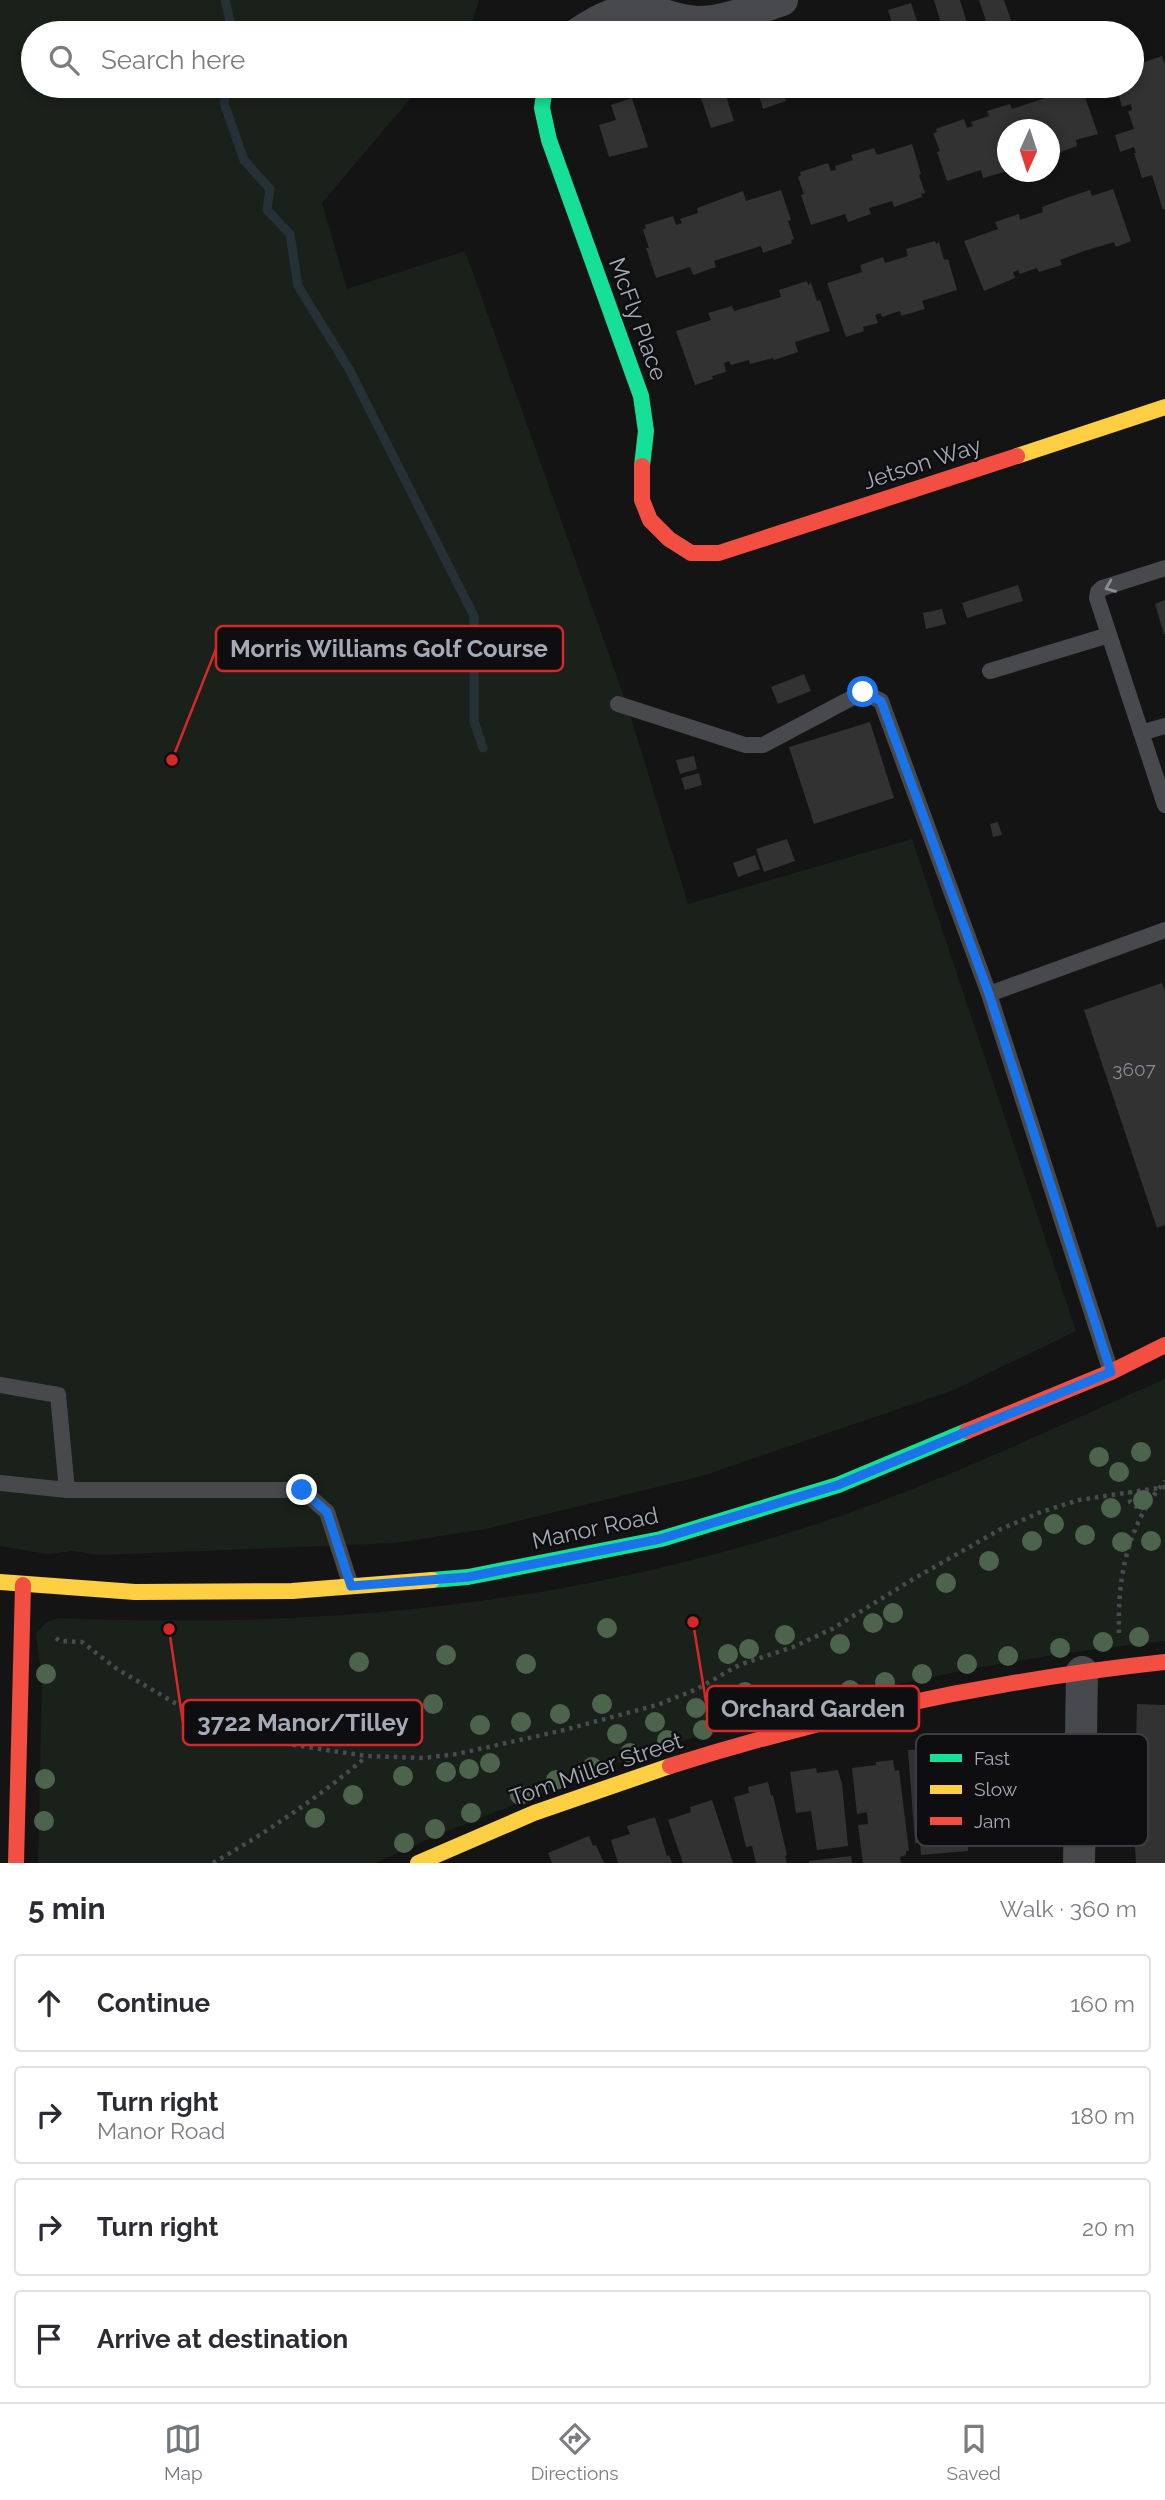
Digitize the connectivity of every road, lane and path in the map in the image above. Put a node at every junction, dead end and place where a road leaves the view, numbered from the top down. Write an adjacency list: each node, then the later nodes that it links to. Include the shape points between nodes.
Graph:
1 (782, 0): 3 (street)
2 (600, 21): 4 (street, via 639,10 676,20)
3 (712, 21)
4 (712, 21)
5 (543, 98): 7 (street, McFly Place, via 548,140 641,396 646,430 642,500 650,520)
6 (1165, 407): 7 (street, Jetson Way, via 719,553)
7 (691, 553)
8 (1165, 568): 9 (lane, one-way to 9, via 1098,592)
9 (1109, 635): 10 (lane); 13 (lane)
10 (990, 671)
11 (618, 704): 16 (lane, via 744,745 763,745 863,692 881,701)
12 (1165, 726): 13 (lane)
13 (1141, 733): 14 (lane)
14 (1165, 805)
15 (1165, 930): 16 (lane)
16 (989, 994): 18 (lane)
17 (1165, 1345): 18 (street, Manor Road)
18 (1111, 1372): 28 (street, Manor Road, via 838,1485 660,1539 468,1577)
19 (0, 1385): 23 (lane, via 58,1395)
20 (1165, 1481): 22 (path)
21 (0, 1483): 23 (lane)
22 (1162, 1487): 24 (path); 25 (path)
23 (67, 1490): 28 (lane, via 302,1490 327,1512)
24 (1130, 1491): 25 (path, via 1130,1502); 34 (path, via 1079,1500 1001,1529 832,1629 739,1665 657,1705 457,1754)
25 (1142, 1511): 29 (path, via 1121,1578)
26 (0, 1582): 27 (street, Manor Road)
27 (23, 1585): 28 (street, Manor Road, via 135,1592); 35 (street)
28 (351, 1586)
29 (1119, 1629)
30 (52, 1635): 34 (path, via 60,1641 82,1642 117,1669 176,1703 243,1731 294,1745)
31 (1165, 1662): 32 (street, Tom Miller Street)
32 (1082, 1672): 33 (street); 37 (street, Tom Miller Street, via 866,1711 737,1746 611,1785)
33 (1081, 1734)
34 (366, 1756): 36 (path, via 322,1793)
35 (16, 1863)
36 (213, 1863)
37 (418, 1863)

